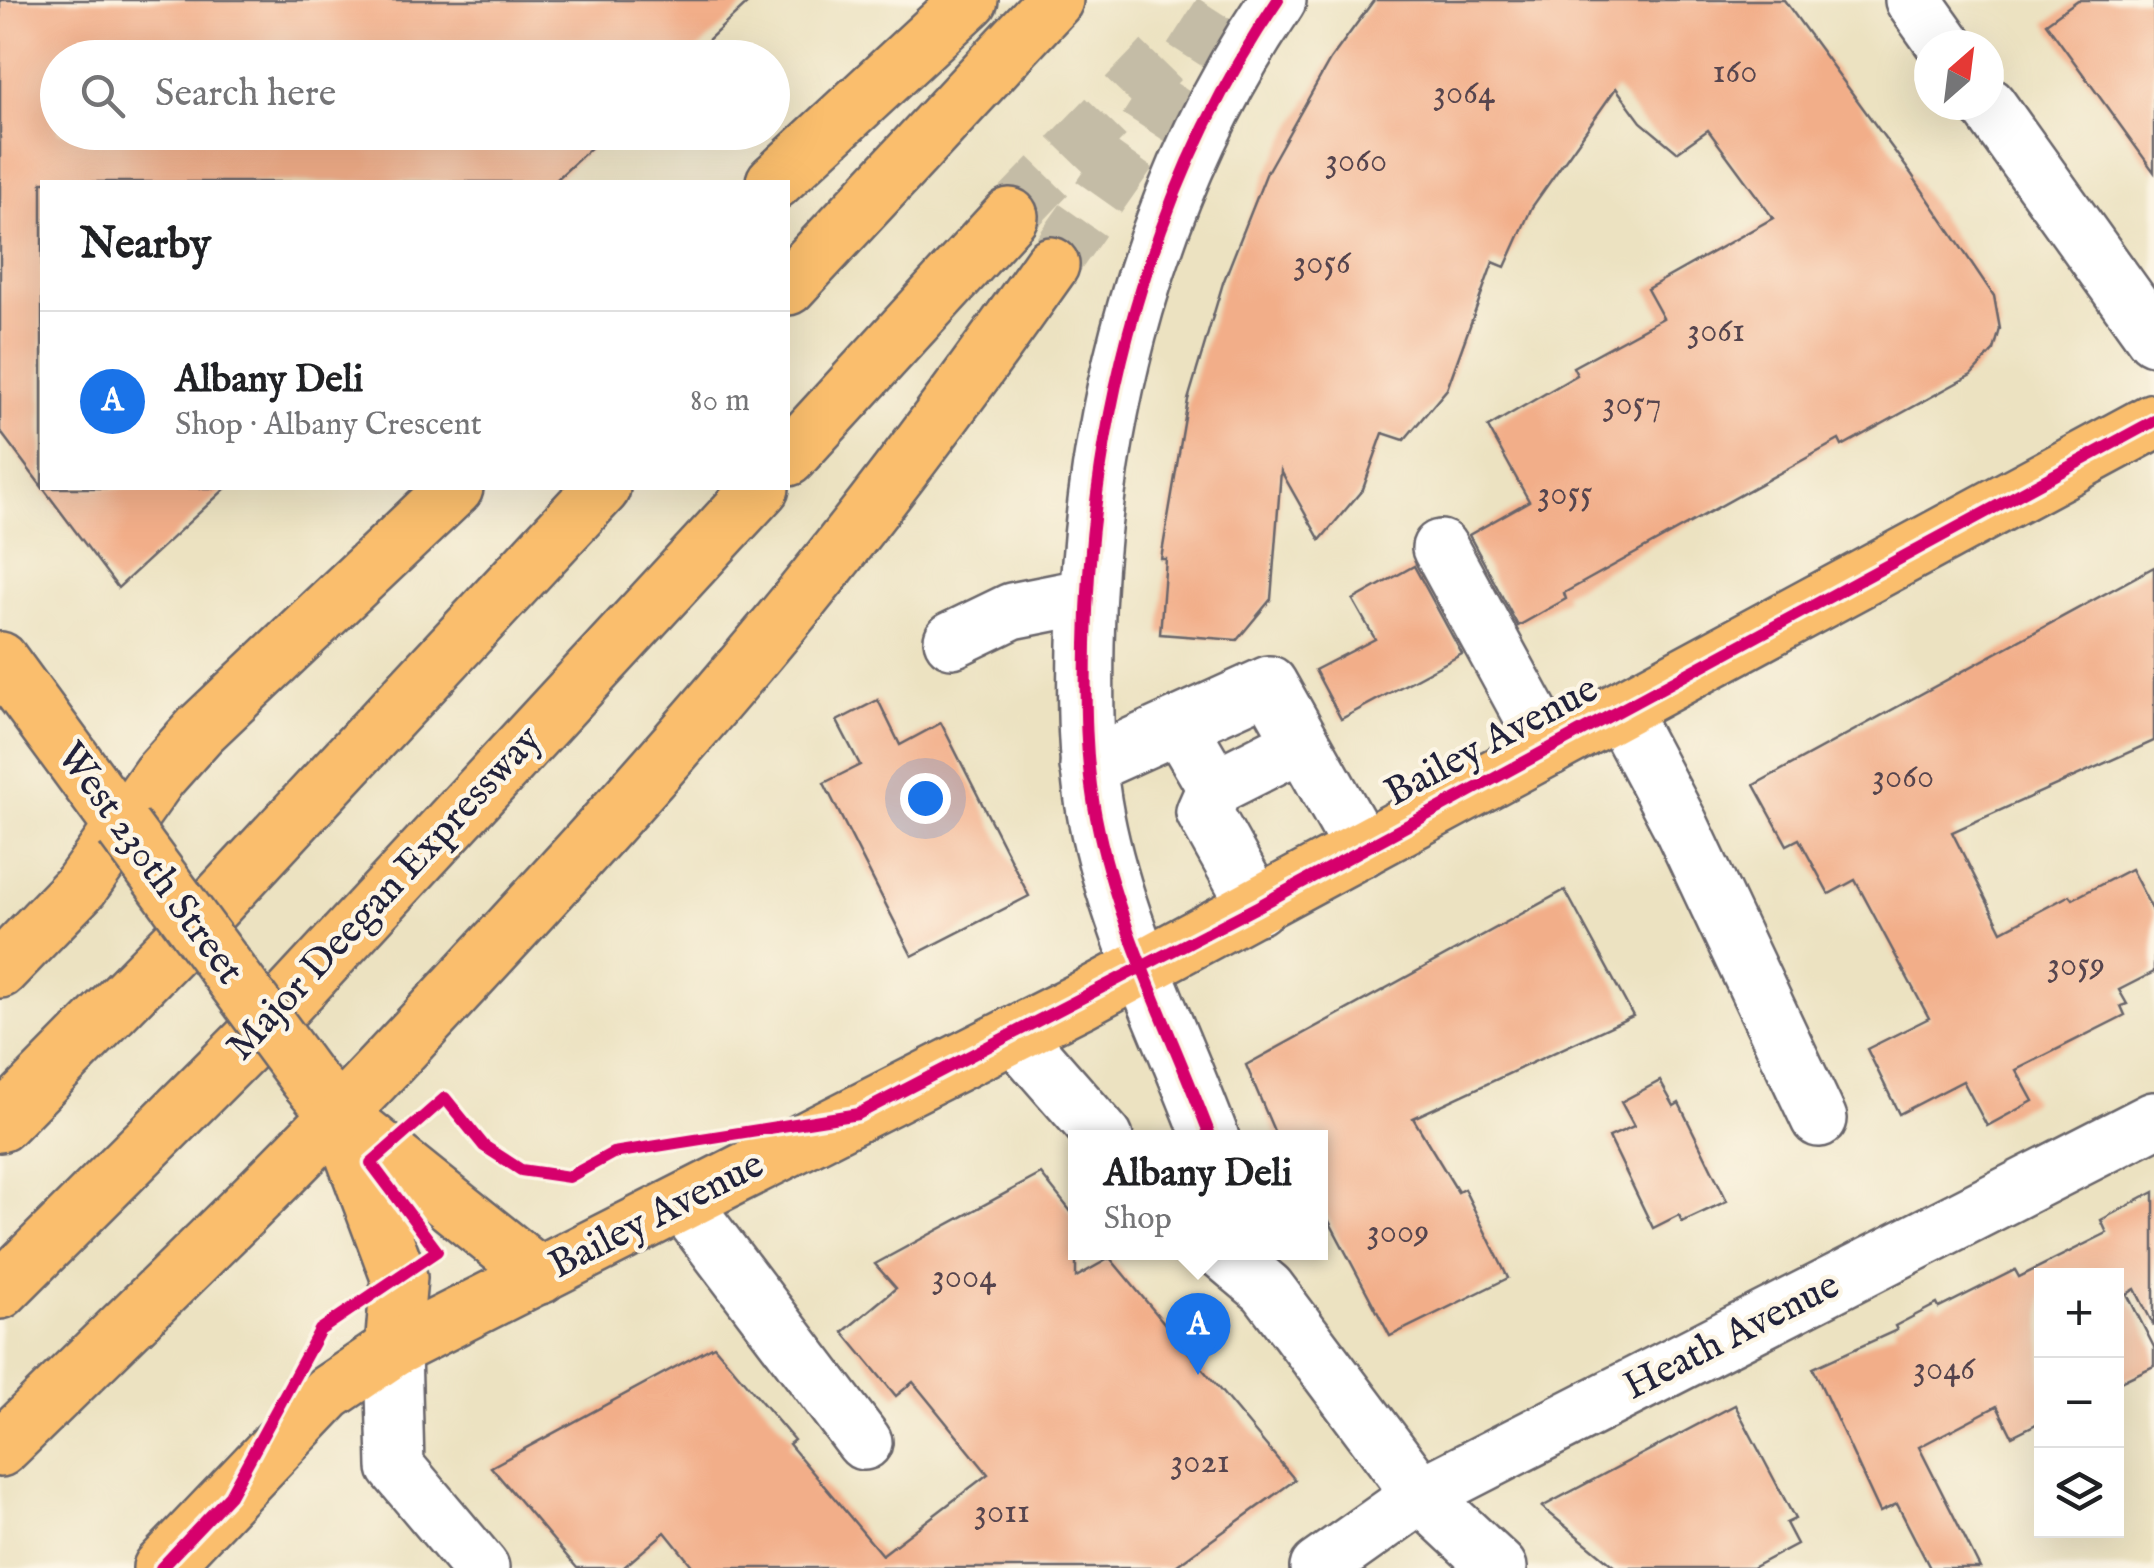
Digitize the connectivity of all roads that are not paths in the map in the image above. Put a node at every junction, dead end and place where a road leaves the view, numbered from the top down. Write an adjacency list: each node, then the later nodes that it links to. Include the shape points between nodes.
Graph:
1 (970, 0): 7 (main road)
2 (1055, 0): 10 (main road)
3 (1278, 0): 18 (street, via 1192,156 1133,315 1110,403)
4 (1913, 0): 5 (street)
5 (1935, 30)
6 (1999, 120): 11 (street)
7 (776, 180)
8 (1010, 216): 13 (main road)
9 (1051, 265): 33 (main road, via 797,603 625,802 404,1046)
10 (790, 284)
11 (2154, 338)
12 (2154, 421): 21 (main road, Bailey Avenue)
13 (790, 456)
14 (452, 490): 27 (main road, via 200,730)
15 (600, 490): 36 (main road, via 185,936)
16 (758, 490): 42 (main road, Major Deegan Expressway, via 250,1040)
17 (1440, 548): 24 (street)
18 (1087, 596): 19 (street, via 1012,611); 25 (street)
19 (952, 640)
20 (0, 660): 27 (main road, West 230th Street)
21 (1620, 711): 24 (main road, Bailey Avenue); 34 (street)
22 (1179, 726): 23 (street, via 1268,684); 25 (street); 26 (street)
23 (1302, 743): 26 (street); 28 (street)
24 (1549, 748): 28 (main road, Bailey Avenue)
25 (1088, 766): 30 (street, via 1111,878)
26 (1215, 787): 29 (street, via 1204,812)
27 (123, 828): 31 (main road, via 65,905); 33 (main road, West 230th Street, bridge)
28 (1362, 849): 29 (main road, Bailey Avenue)
29 (1257, 907): 30 (main road, Bailey Avenue)
30 (1141, 968): 32 (main road, Bailey Avenue); 38 (street)
31 (0, 970)
32 (1014, 1034): 37 (street); 39 (main road, Bailey Avenue)
33 (322, 1096): 41 (main road, West 230th Street); 43 (main road, West 230th Street, via 399,1277); 45 (main road, via 261,1193)
34 (1819, 1119)
35 (2154, 1120): 46 (street, Heath Avenue)
36 (0, 1124)
37 (1098, 1130)
38 (1208, 1130)
39 (682, 1203): 41 (main road, Bailey Avenue); 44 (street)
40 (1260, 1271): 46 (street)
41 (540, 1276): 43 (main road, Bailey Avenue)
42 (0, 1291)
43 (393, 1350): 47 (main road, Bailey Avenue, via 328,1392); 48 (street, West 230th Street, via 396,1467)
44 (864, 1442)
45 (0, 1449)
46 (1422, 1495): 49 (street, Heath Avenue); 50 (street)
47 (161, 1568)
48 (481, 1568)
49 (1318, 1568)
50 (1500, 1568)

